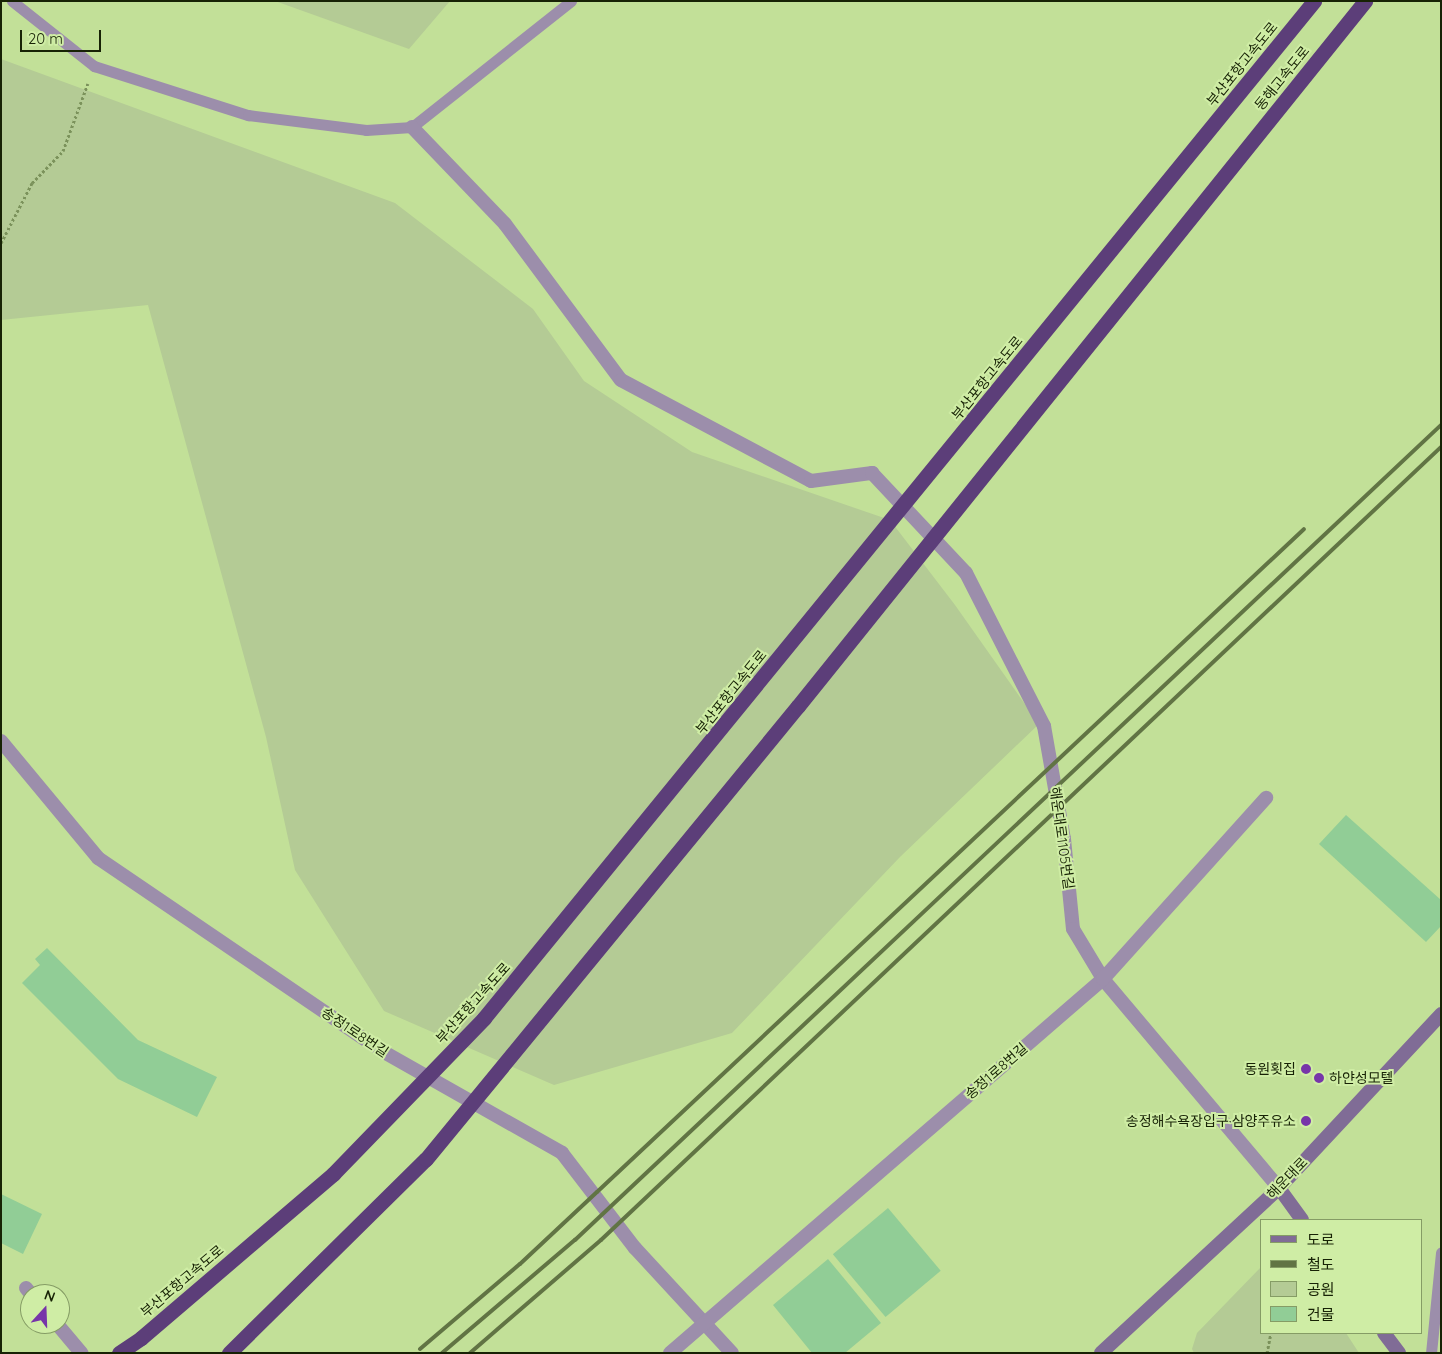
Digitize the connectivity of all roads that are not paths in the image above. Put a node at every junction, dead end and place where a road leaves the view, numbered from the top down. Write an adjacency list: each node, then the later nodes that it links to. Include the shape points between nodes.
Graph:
1 (12, 1): 5 (lane, via 94,66 248,115 366,130)
2 (571, 1): 5 (lane)
3 (1314, 1): 17 (highway, 부산포항고속도로, via 484,1018 333,1174 141,1338)
4 (1365, 1): 18 (highway, 동해고속도로, via 798,706 426,1159)
5 (412, 128): 8 (street, 해운대로1105번길, via 505,224 622,380 811,481 872,473 966,573 1044,726 1064,839 1073,929)
6 (1, 741): 13 (street, 송정1로8번길, via 98,858 382,1051 562,1153 635,1248)
7 (1266, 798): 8 (street, 송정1로8번길)
8 (1102, 979): 10 (street, 해운대로1105번길); 13 (street, 송정1로8번길)
9 (1441, 1014): 10 (main road, 해운대로)
10 (1279, 1188): 11 (main road); 21 (main road, 해운대로)
11 (1301, 1219)
12 (1441, 1252): 23 (lane)
13 (704, 1322): 19 (street, 송정1로8번길); 20 (street)
14 (65, 1334): 16 (street)
15 (1385, 1334): 22 (main road)
16 (81, 1353)
17 (119, 1353)
18 (229, 1353)
19 (670, 1353)
20 (732, 1353)
21 (1101, 1353)
22 (1398, 1353)
23 (1431, 1353)

